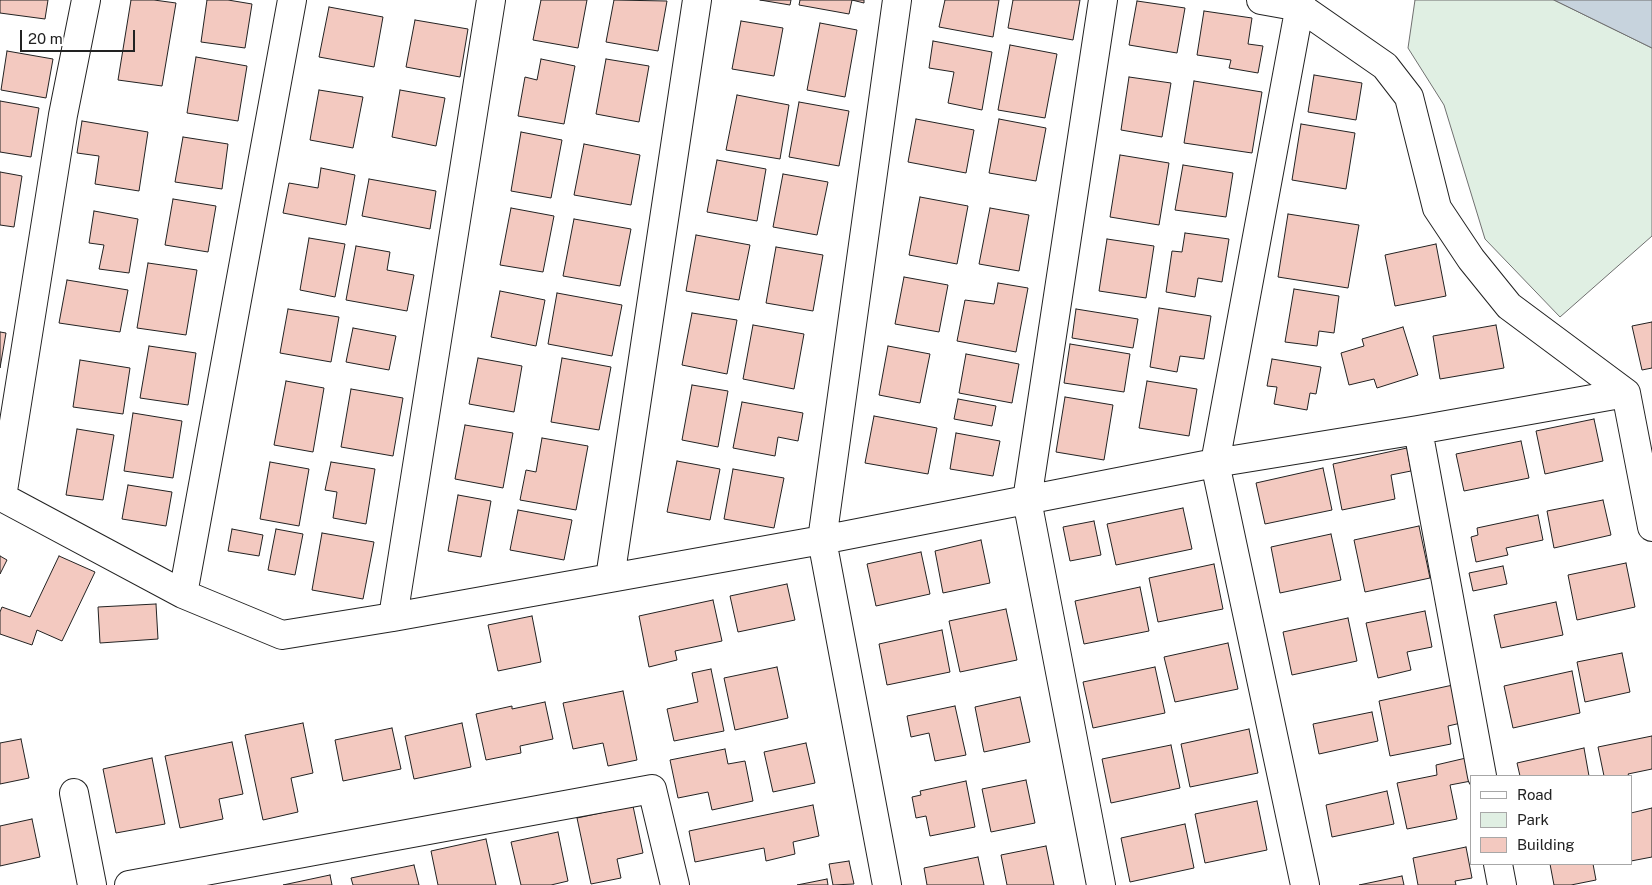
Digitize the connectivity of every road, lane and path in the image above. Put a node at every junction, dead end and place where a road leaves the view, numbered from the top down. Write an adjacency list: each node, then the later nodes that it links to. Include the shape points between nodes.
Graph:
1 (86, 0): 12 (street, via 63,116)
2 (292, 0): 17 (street)
3 (491, 0): 18 (street)
4 (697, 0): 16 (street)
5 (897, 0): 15 (street)
6 (1103, 0): 13 (street)
7 (1261, 0): 8 (street)
8 (1300, 3): 9 (street, via 1385,66 1409,97 1437,208 1508,306); 11 (street)
9 (1626, 393): 10 (street); 14 (street)
10 (1418, 430): 11 (street); 19 (street)
11 (1214, 463): 13 (street); 27 (street)
12 (1, 497): 17 (street)
13 (1026, 500): 15 (street); 26 (street)
14 (1652, 527)
15 (822, 540): 16 (street); 25 (street)
16 (610, 578): 18 (street)
17 (183, 594): 18 (street, via 282,635)
18 (393, 617)
19 (1482, 775)
20 (74, 793): 22 (street)
21 (1498, 865): 28 (street)
22 (92, 885)
23 (129, 885): 24 (street, via 652,789)
24 (676, 885)
25 (887, 885)
26 (1101, 885)
27 (1305, 885)
28 (1502, 885)

